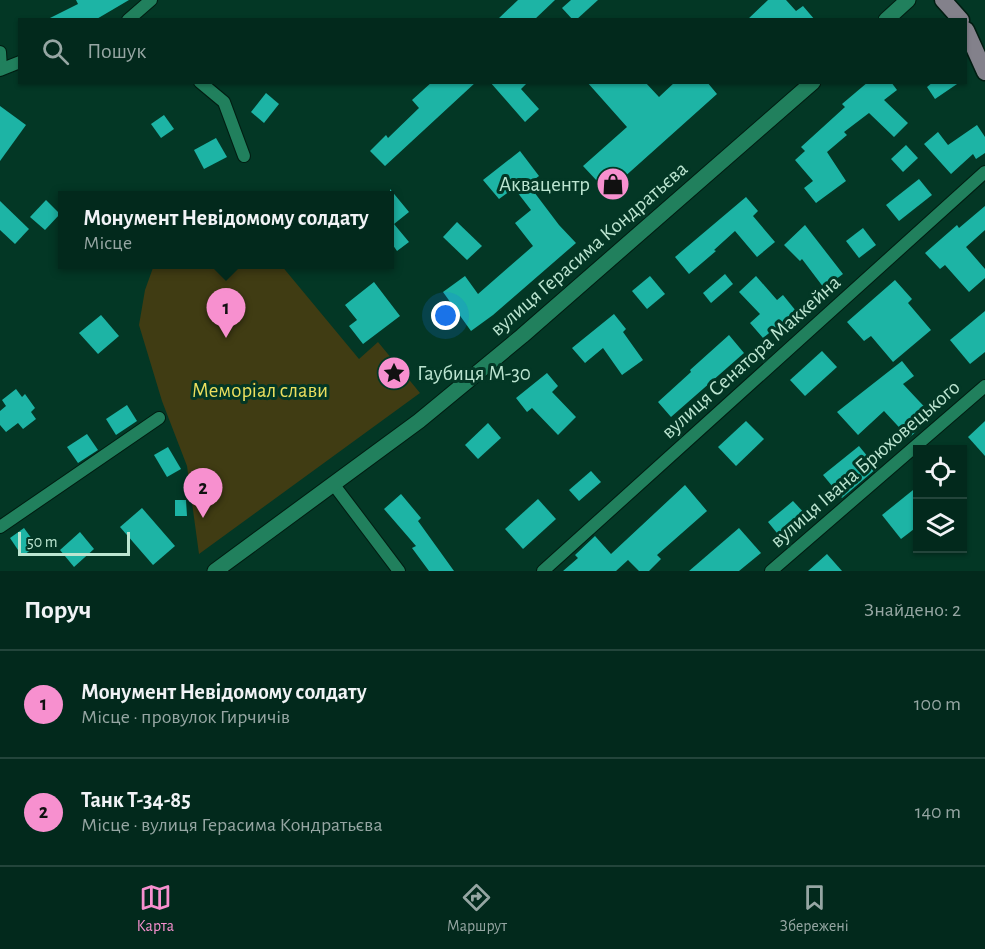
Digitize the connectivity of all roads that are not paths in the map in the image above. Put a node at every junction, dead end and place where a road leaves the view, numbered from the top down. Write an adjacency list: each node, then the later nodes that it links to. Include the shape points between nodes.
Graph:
1 (151, 0): 4 (street)
2 (908, 0): 5 (street)
3 (943, 0): 6 (main road)
4 (130, 18)
5 (888, 18)
6 (959, 18)
7 (967, 32): 11 (main road)
8 (0, 52): 10 (street)
9 (18, 63): 10 (street)
10 (1, 69)
11 (985, 72)
12 (202, 84): 14 (street, via 224,102)
13 (811, 84): 18 (street, вулиця Герасима Кондратьєва, via 513,343)
14 (244, 156)
15 (985, 172): 22 (street, вулиця Сенатора Маккейна)
16 (985, 386): 23 (street, вулиця Івана Брюховецького)
17 (159, 418): 19 (street)
18 (333, 485): 20 (street, вулиця Герасима Кондратьєва); 21 (street)
19 (0, 527)
20 (215, 571)
21 (399, 571)
22 (543, 571)
23 (771, 571)

